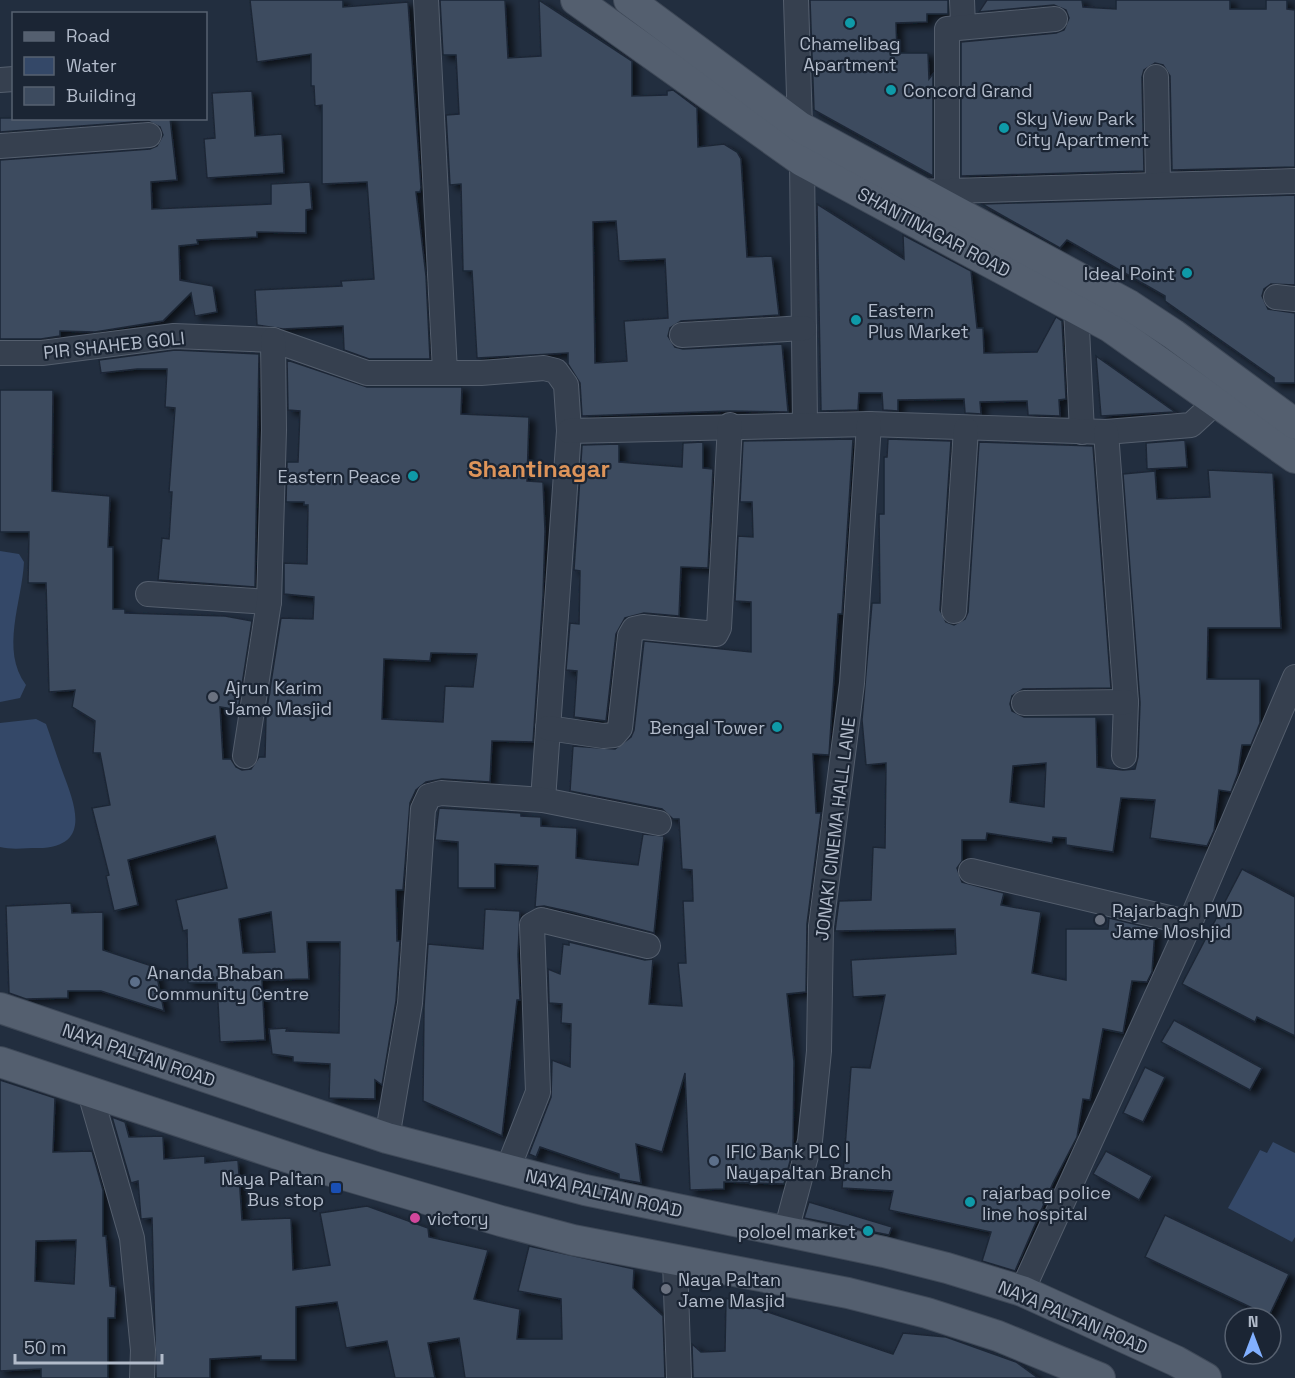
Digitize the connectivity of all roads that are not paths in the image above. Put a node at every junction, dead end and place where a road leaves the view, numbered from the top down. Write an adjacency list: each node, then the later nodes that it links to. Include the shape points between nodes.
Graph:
1 (426, 0): 22 (street)
2 (576, 0): 12 (main road, SHANTINAGAR ROAD)
3 (629, 0): 9 (main road, SHANTINAGAR ROAD)
4 (796, 0): 9 (street)
5 (962, 0): 7 (street)
6 (1055, 19): 7 (street)
7 (963, 26): 15 (street, via 950,27 945,32)
8 (1156, 77): 14 (street)
9 (801, 127): 16 (main road, SHANTINAGAR ROAD)
10 (149, 135): 11 (street)
11 (0, 146)
12 (802, 161): 17 (main road, SHANTINAGAR ROAD); 18 (street)
13 (1295, 180): 14 (street)
14 (1158, 183): 15 (street)
15 (947, 190): 16 (street)
16 (916, 192): 26 (main road, SHANTINAGAR ROAD, via 1129,305)
17 (1076, 308): 23 (main road, SHANTINAGAR ROAD, via 1110,327); 30 (street)
18 (804, 328): 19 (street); 24 (street)
19 (682, 335)
20 (273, 340): 21 (street, PIR SHAHEB GOLI, via 174,336 42,353); 22 (street, PIR SHAHEB GOLI, via 367,373); 33 (street)
21 (0, 353)
22 (445, 372): 29 (street, via 544,368 556,371 566,385)
23 (1216, 402): 30 (street, via 1191,425); 31 (main road, SHANTINAGAR ROAD)
24 (805, 424): 25 (street); 27 (street)
25 (869, 424): 28 (street); 51 (street, JONAKI CINEMA HALL LANE, via 852,683 821,926 819,1051 812,1130)
26 (1295, 424)
27 (730, 425): 29 (street); 38 (street, via 716,634 634,629 620,728 615,735)
28 (966, 429): 30 (street); 34 (street)
29 (569, 431): 38 (street)
30 (1094, 432): 36 (street)
31 (1295, 458)
32 (148, 594): 33 (street)
33 (269, 602): 39 (street)
34 (954, 611)
35 (1295, 677): 44 (street)
36 (1126, 702): 37 (street); 40 (street)
37 (1024, 703)
38 (548, 728): 41 (street)
39 (245, 756)
40 (1124, 756)
41 (543, 800): 42 (street); 49 (street, via 441,793 429,796 423,809 410,1003)
42 (659, 823)
43 (971, 871): 44 (street)
44 (1190, 923): 53 (street)
45 (648, 946): 50 (street, via 541,920 532,925 537,1092)
46 (0, 1008): 49 (main road, NAYA PALTAN ROAD)
47 (0, 1062): 48 (main road)
48 (90, 1093): 52 (main road, via 314,1166 501,1221); 54 (street, via 132,1238)
49 (387, 1138): 50 (main road, NAYA PALTAN ROAD)
50 (507, 1171): 51 (main road, NAYA PALTAN ROAD)
51 (786, 1231): 53 (main road, NAYA PALTAN ROAD, via 884,1252)
52 (675, 1262): 55 (street); 56 (main road, via 848,1293 927,1313 998,1336)
53 (1022, 1292): 57 (main road, NAYA PALTAN ROAD)
54 (142, 1378)
55 (679, 1378)
56 (1100, 1378)
57 (1206, 1378)

